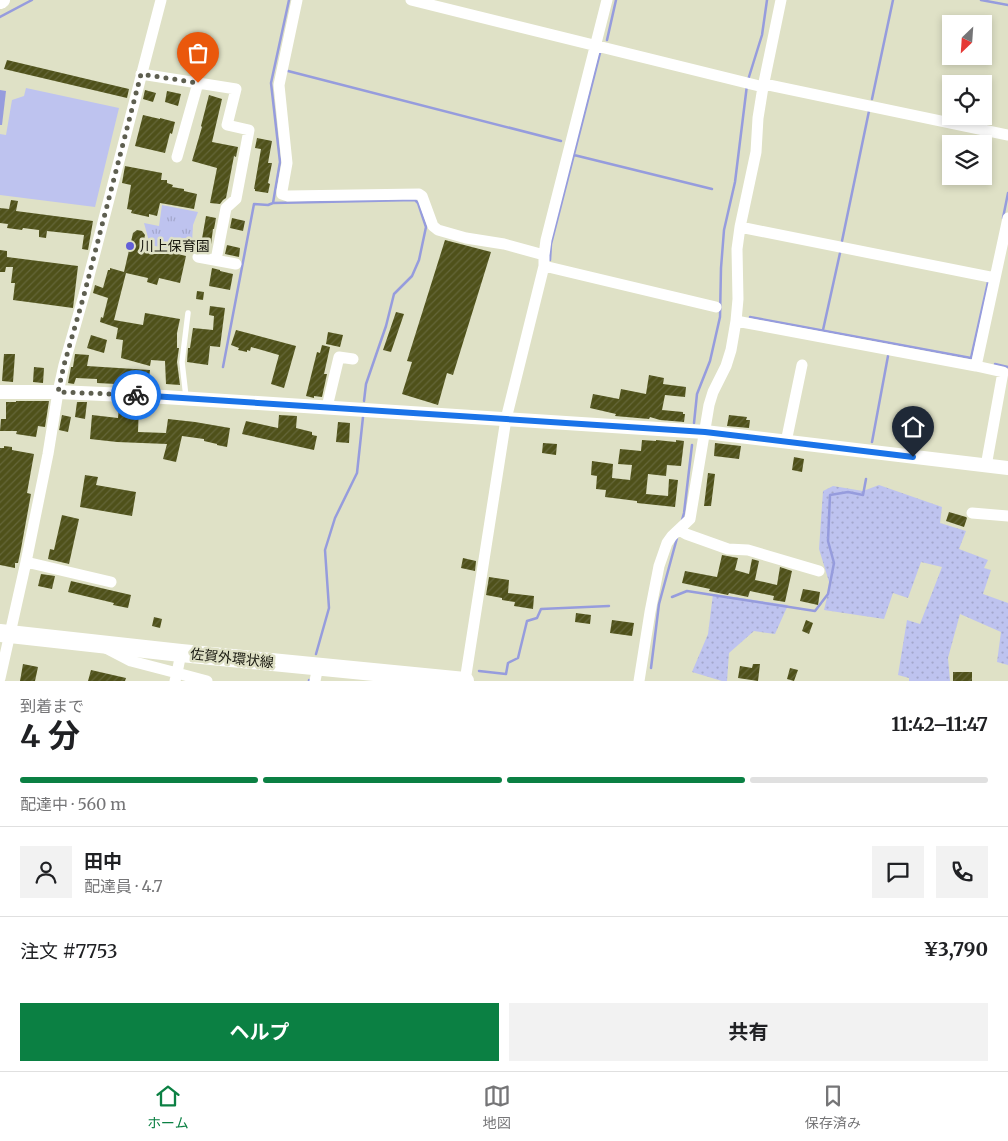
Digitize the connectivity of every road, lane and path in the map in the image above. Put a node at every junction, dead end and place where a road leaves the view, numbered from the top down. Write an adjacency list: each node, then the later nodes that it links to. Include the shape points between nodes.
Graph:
1 (161, 0): 7 (street)
2 (297, 0): 16 (street, via 279,84 287,163 282,194 419,194 433,226 438,230 504,244)
3 (411, 0): 6 (street)
4 (607, 0): 6 (street)
5 (781, 0): 9 (street)
6 (596, 46): 9 (street); 16 (street, via 546,240)
7 (141, 74): 8 (street); 26 (street)
8 (198, 83): 11 (street); 15 (street, via 236,89 227,125 249,130 236,199 226,208)
9 (755, 85): 10 (street); 13 (street, via 758,118 756,152)
10 (1008, 135)
11 (177, 157)
12 (1008, 218): 18 (street)
13 (740, 227): 18 (street); 21 (street)
14 (198, 257): 15 (street)
15 (216, 260): 17 (street)
16 (544, 260): 19 (street); 29 (street)
17 (236, 264)
18 (994, 278): 24 (street)
19 (716, 307)
20 (188, 313): 27 (lane, via 182,362)
21 (736, 321): 24 (street); 30 (street, via 726,366 709,405)
22 (353, 360): 28 (street, via 339,357)
23 (802, 365): 31 (street)
24 (976, 366): 32 (street, via 1003,372)
25 (0, 392): 26 (street)
26 (58, 392): 27 (street); 37 (street)
27 (186, 398): 28 (street)
28 (327, 407): 29 (street)
29 (506, 419): 30 (street); 47 (street)
30 (705, 432): 31 (street); 36 (street, via 690,520)
31 (786, 442): 32 (street)
32 (986, 466): 33 (street)
33 (1008, 468)
34 (972, 513): 35 (street)
35 (1008, 516)
36 (679, 533): 38 (street, via 728,549 748,550); 48 (street, via 667,543 659,566)
37 (26, 562): 39 (street); 40 (street)
38 (819, 571)
39 (111, 582)
40 (5, 634): 41 (main road, 佐賀外環状線); 45 (street)
41 (99, 644): 42 (main road, 佐賀外環状線); 44 (street, via 131,662)
42 (181, 653): 43 (main road, 佐賀外環状線); 44 (street)
43 (317, 674): 47 (main road, 佐賀外環状線)
44 (176, 677): 46 (street)
45 (0, 678)
46 (207, 681)
47 (465, 681)
48 (639, 681)

